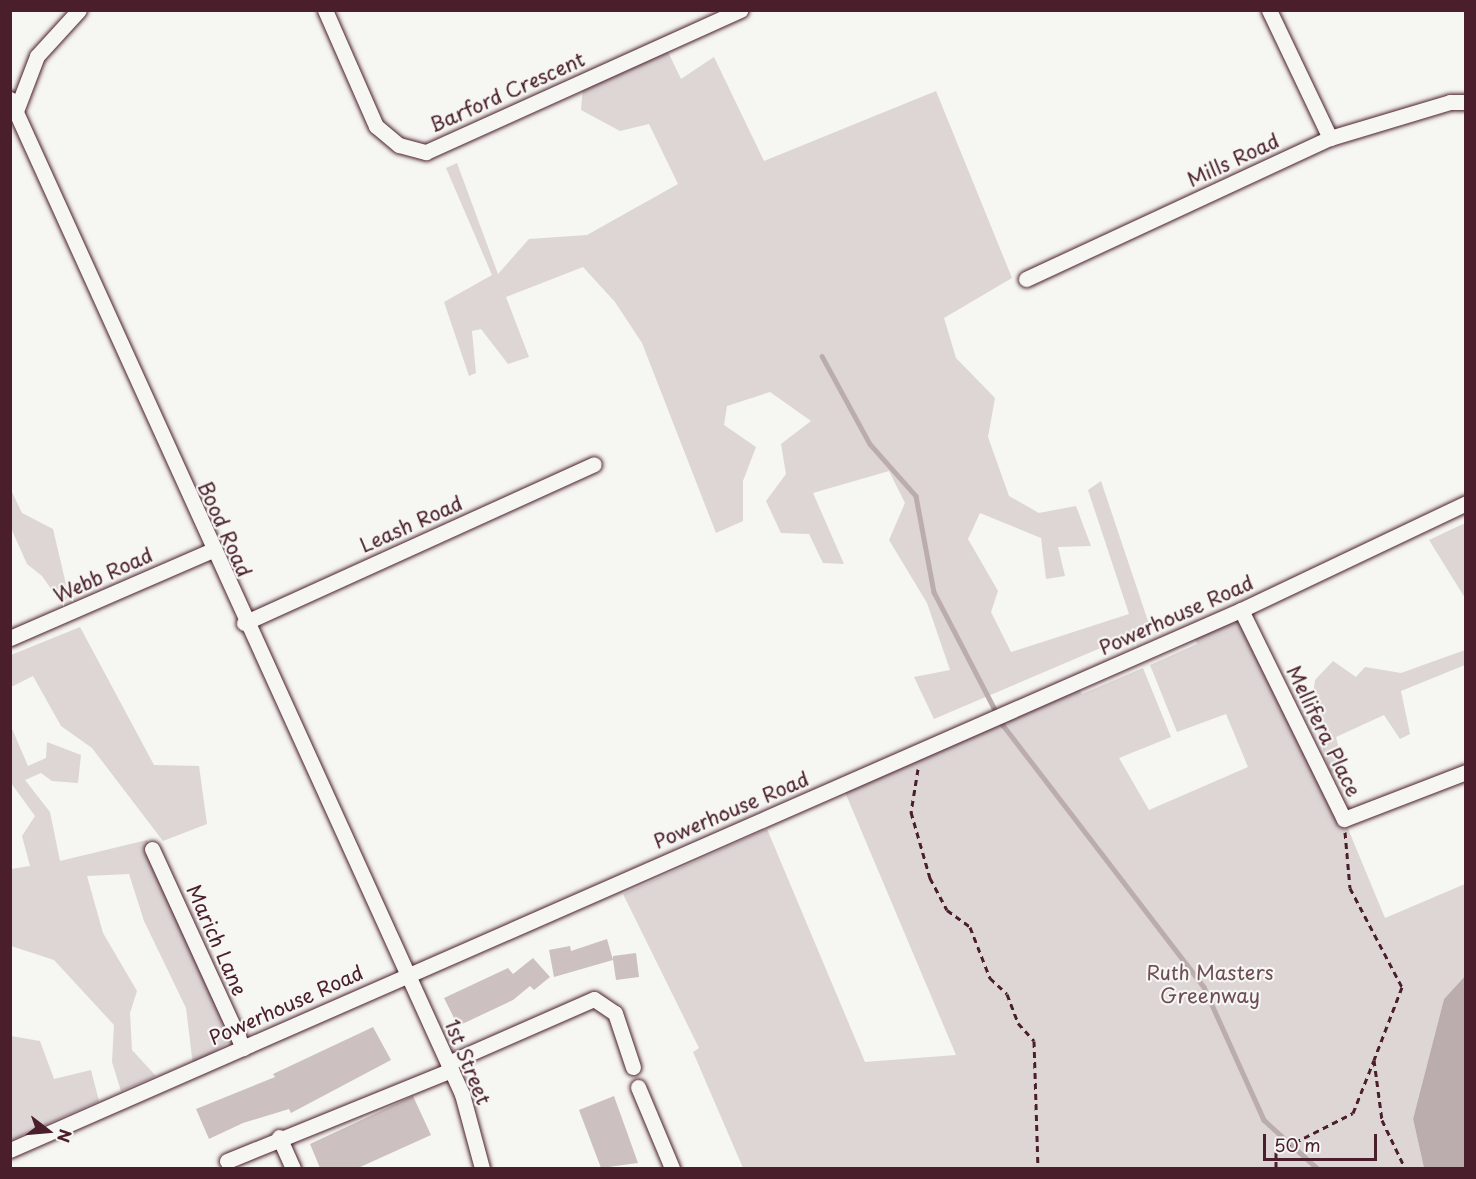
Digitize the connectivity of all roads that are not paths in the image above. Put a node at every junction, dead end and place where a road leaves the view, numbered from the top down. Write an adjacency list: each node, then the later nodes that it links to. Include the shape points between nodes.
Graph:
1 (79, 10): 6 (street, via 37,56)
2 (325, 10): 3 (street, Barford Crescent, via 376,126 399,145 426,152)
3 (740, 10)
4 (1269, 10): 7 (street)
5 (1466, 102): 7 (street, Mills Road)
6 (12, 108): 11 (street, Bood Road)
7 (1330, 138): 8 (street, Mills Road)
8 (1026, 279)
9 (594, 464): 13 (street, Leash Road)
10 (1466, 503): 12 (street, Powerhouse Road)
11 (212, 550): 13 (street, Bood Road); 14 (street, Webb Road)
12 (1241, 610): 15 (street, Mellifera Place, via 1344,819); 17 (street, Powerhouse Road)
13 (244, 622): 17 (street, Bood Road)
14 (10, 638)
15 (1466, 772)
16 (152, 849): 18 (street, Marich Lane)
17 (407, 973): 18 (street, Powerhouse Road); 19 (street, 1st Street)
18 (243, 1048): 23 (street, Powerhouse Road)
19 (449, 1066): 20 (street, via 594,999 615,1013); 22 (street); 26 (street, 1st Street)
20 (633, 1067)
21 (638, 1087): 27 (street)
22 (279, 1137): 24 (street); 25 (street)
23 (10, 1150)
24 (227, 1161)
25 (293, 1168)
26 (482, 1168)
27 (672, 1168)

